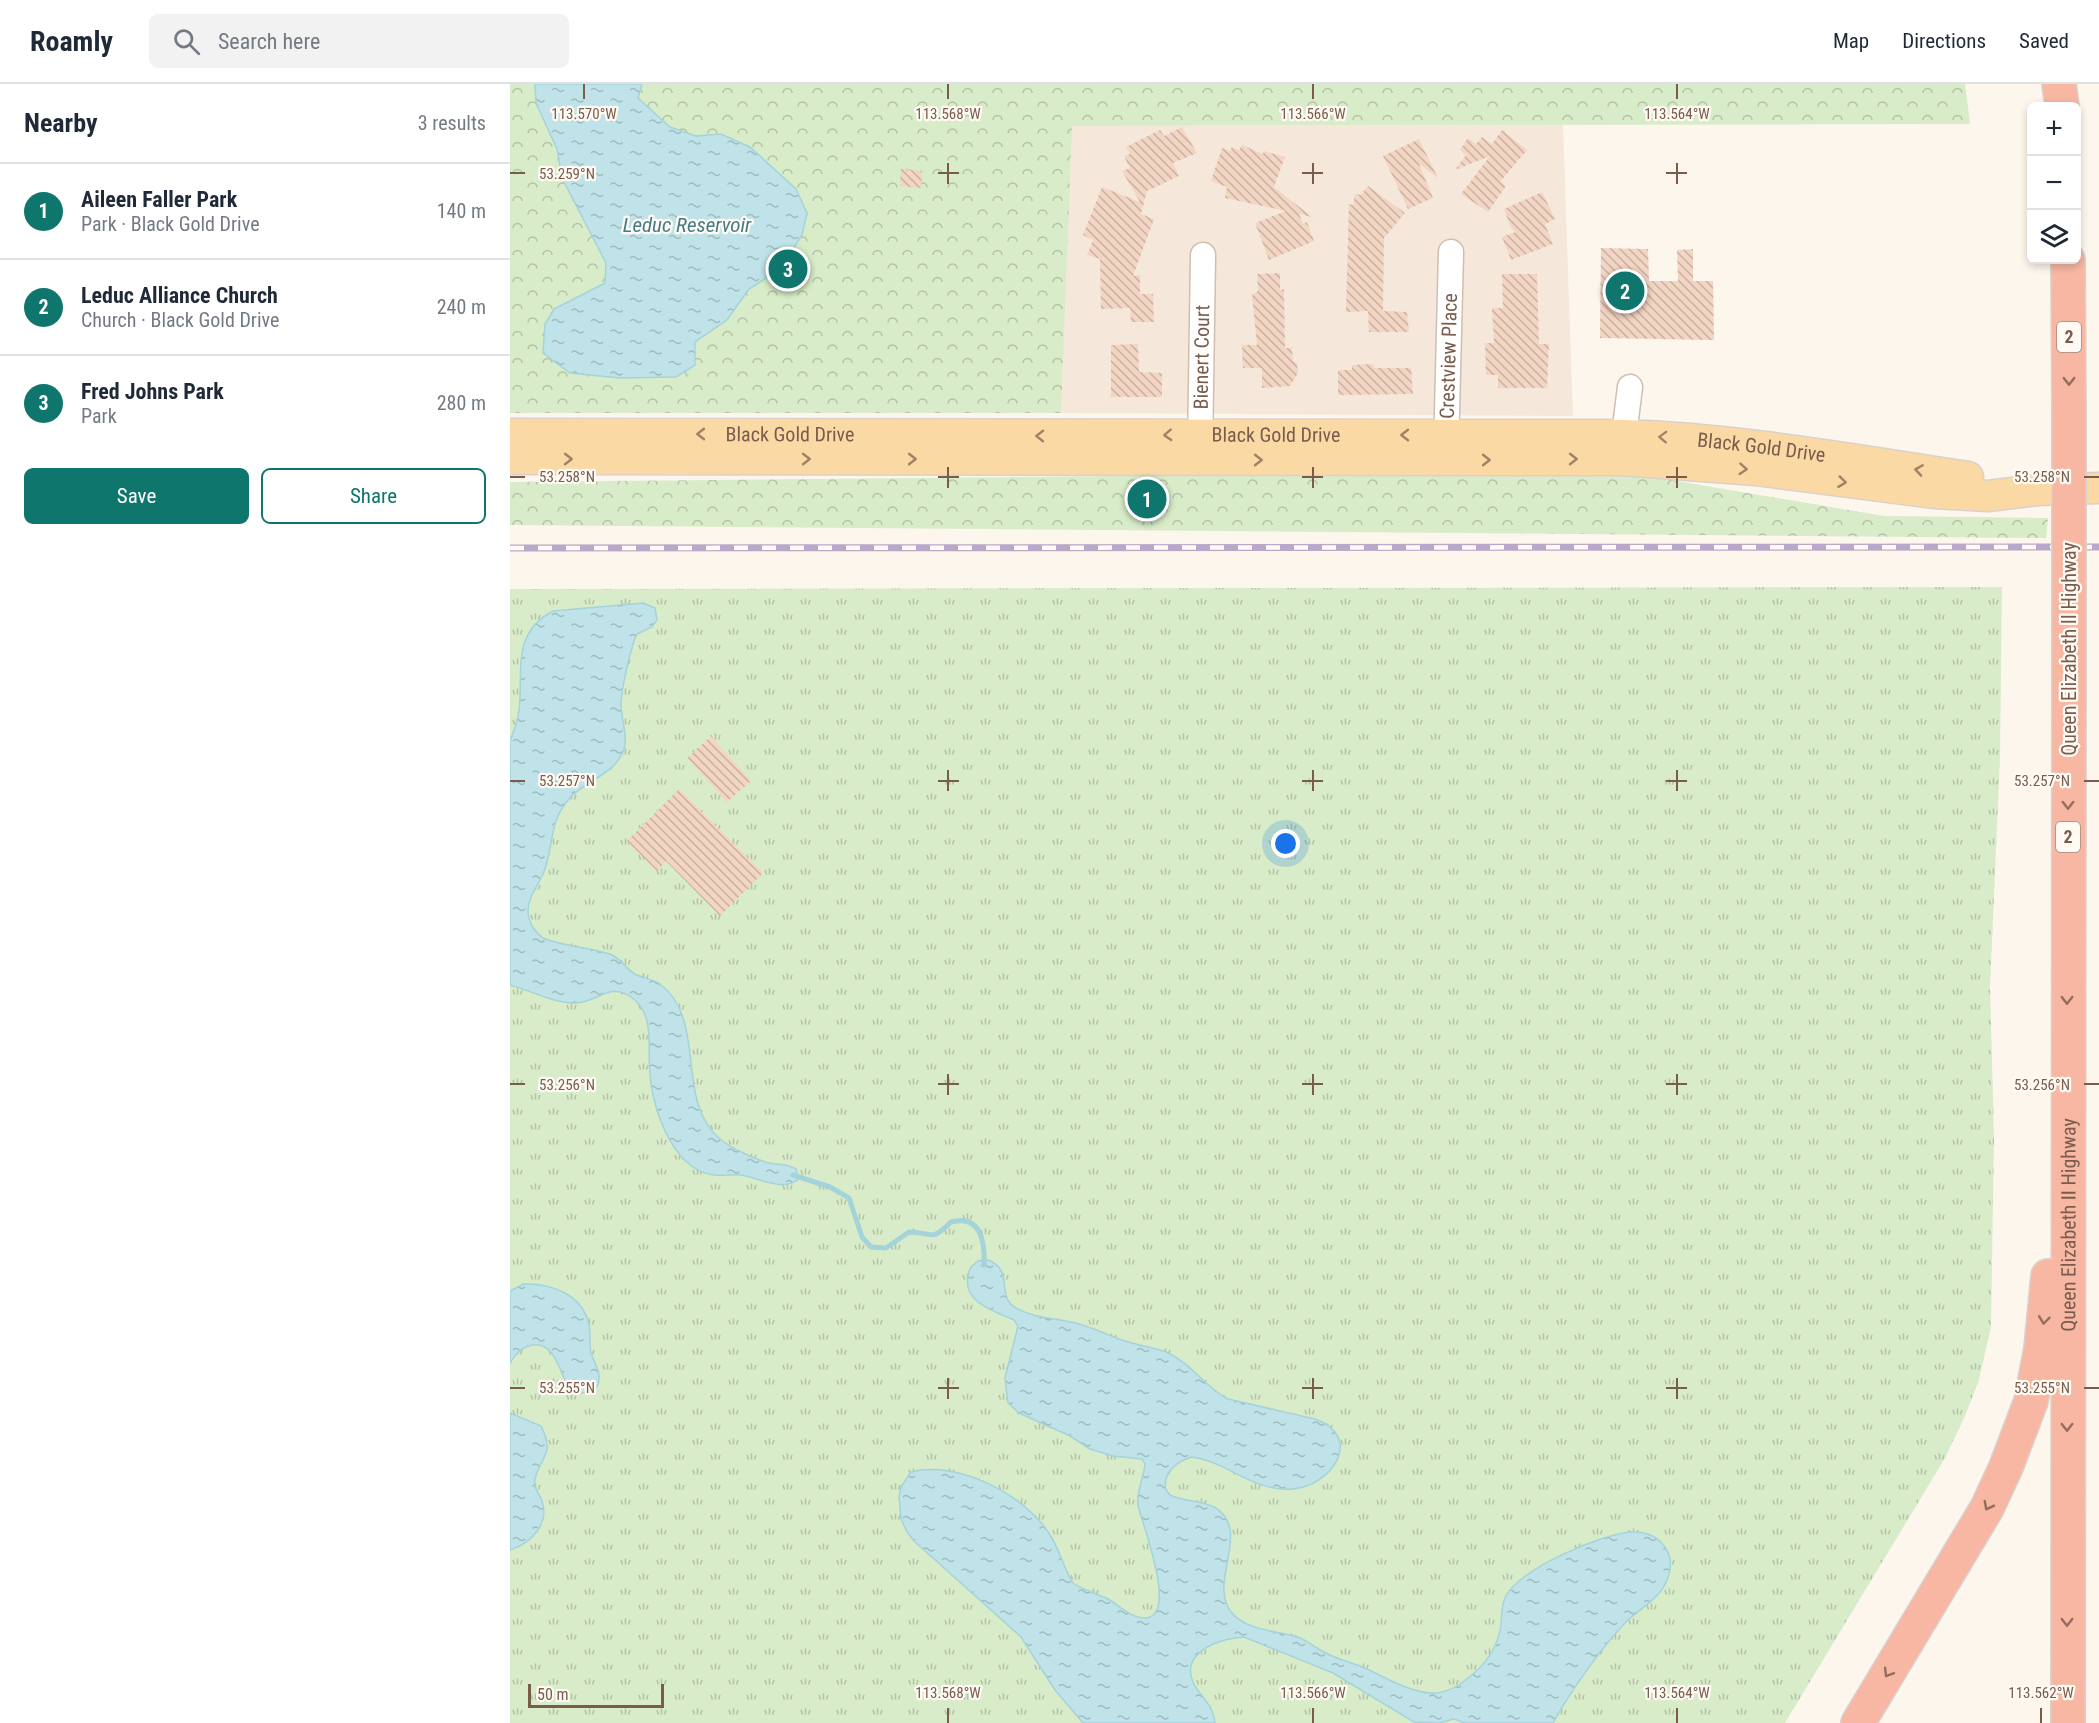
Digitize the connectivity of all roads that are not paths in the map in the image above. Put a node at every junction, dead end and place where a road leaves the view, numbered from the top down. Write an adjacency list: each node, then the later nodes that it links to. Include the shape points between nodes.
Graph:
1 (2059, 84): 2 (highway)
2 (2061, 102)
3 (1451, 252): 10 (street, Crestview Place)
4 (1203, 255): 8 (street, Bienert Court)
5 (2068, 264): 13 (highway, Queen Elizabeth II Highway / 2, one-way to 13, bridge)
6 (1630, 387): 9 (street)
7 (510, 434): 8 (main road, Black Gold Drive, one-way to 7, via 1124,436)
8 (1200, 447): 10 (main road, Black Gold Drive); 11 (main road, Black Gold Drive, one-way to 8)
9 (1623, 447): 10 (main road, Black Gold Drive); 12 (main road, Black Gold Drive, via 1756,470 1934,493 1988,496)
10 (1446, 448)
11 (510, 459)
12 (2099, 489)
13 (2067, 1053): 14 (highway, one-way to 14, via 2052,1172 2047,1293 2031,1401 1987,1508); 15 (highway, Queen Elizabeth II Highway / 2, one-way to 15)
14 (1858, 1723)
15 (2068, 1723)

